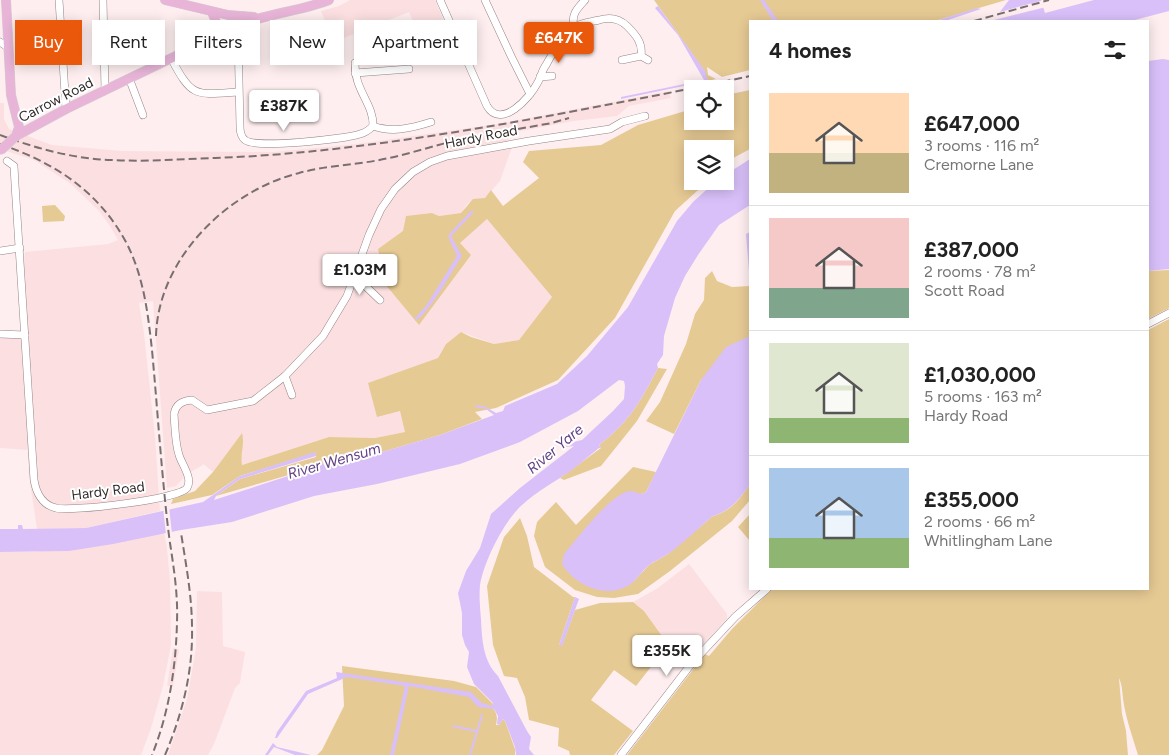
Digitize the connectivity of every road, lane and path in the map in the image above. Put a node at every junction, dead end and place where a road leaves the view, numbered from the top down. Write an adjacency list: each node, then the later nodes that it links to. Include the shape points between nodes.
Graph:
1 (6, 0): 14 (main road)
2 (59, 0): 34 (street)
3 (103, 0): 31 (street)
4 (165, 0): 9 (main road)
5 (440, 0): 33 (street, via 491,112 501,116 516,109)
6 (485, 0): 33 (street)
7 (586, 0): 15 (street, via 573,14)
8 (324, 1): 10 (main road)
9 (212, 12): 10 (main road); 11 (main road); 12 (main road)
10 (257, 18): 13 (main road, Carrow Road)
11 (215, 20)
12 (232, 20)
13 (252, 20)
14 (7, 22): 16 (street); 18 (main road)
15 (574, 27): 20 (street, via 602,19 621,21 641,42); 29 (street)
16 (0, 29)
17 (0, 42): 18 (street)
18 (9, 48): 35 (main road, via 11,94)
19 (175, 56): 21 (main road, Carrow Road)
20 (641, 56): 22 (street); 23 (street)
21 (171, 58): 30 (main road, Carrow Road); 32 (street, via 185,83 196,92)
22 (622, 60)
23 (648, 60)
24 (239, 65): 32 (street)
25 (355, 65): 27 (street)
26 (409, 69): 27 (street)
27 (355, 74): 40 (street)
28 (552, 76): 29 (street)
29 (540, 77): 33 (street)
30 (130, 78): 31 (main road, Carrow Road); 36 (street)
31 (105, 90): 34 (main road, Carrow Road)
32 (238, 92): 40 (street, via 241,135 246,141 257,144 362,134)
33 (530, 94)
34 (66, 109): 39 (main road, Carrow Road)
35 (16, 114): 39 (main road, via 29,123); 41 (main road)
36 (143, 115)
37 (645, 116): 46 (street, Hardy Road, via 610,129 529,140 430,162 395,189 381,209)
38 (426, 122): 40 (street, via 396,130)
39 (39, 123): 41 (main road, Carrow Road)
40 (373, 126)
41 (21, 131): 42 (main road, Carrow Road, bridge)
42 (0, 151)
43 (13, 163): 44 (street, Hardy Road)
44 (20, 248): 45 (street); 51 (street, Hardy Road)
45 (0, 251)
46 (355, 276): 47 (street); 52 (street, Hardy Road, via 323,336)
47 (380, 300)
48 (1169, 313): 49 (street)
49 (1149, 323)
50 (0, 334): 51 (street)
51 (25, 335): 52 (street, Hardy Road, via 34,480 41,499 56,508 128,503 183,491 188,487 188,474 178,454 175,407 192,400 212,410 253,401)
52 (285, 376): 53 (street)
53 (292, 395)
54 (766, 590): 55 (street, via 692,663)
55 (621, 755)

